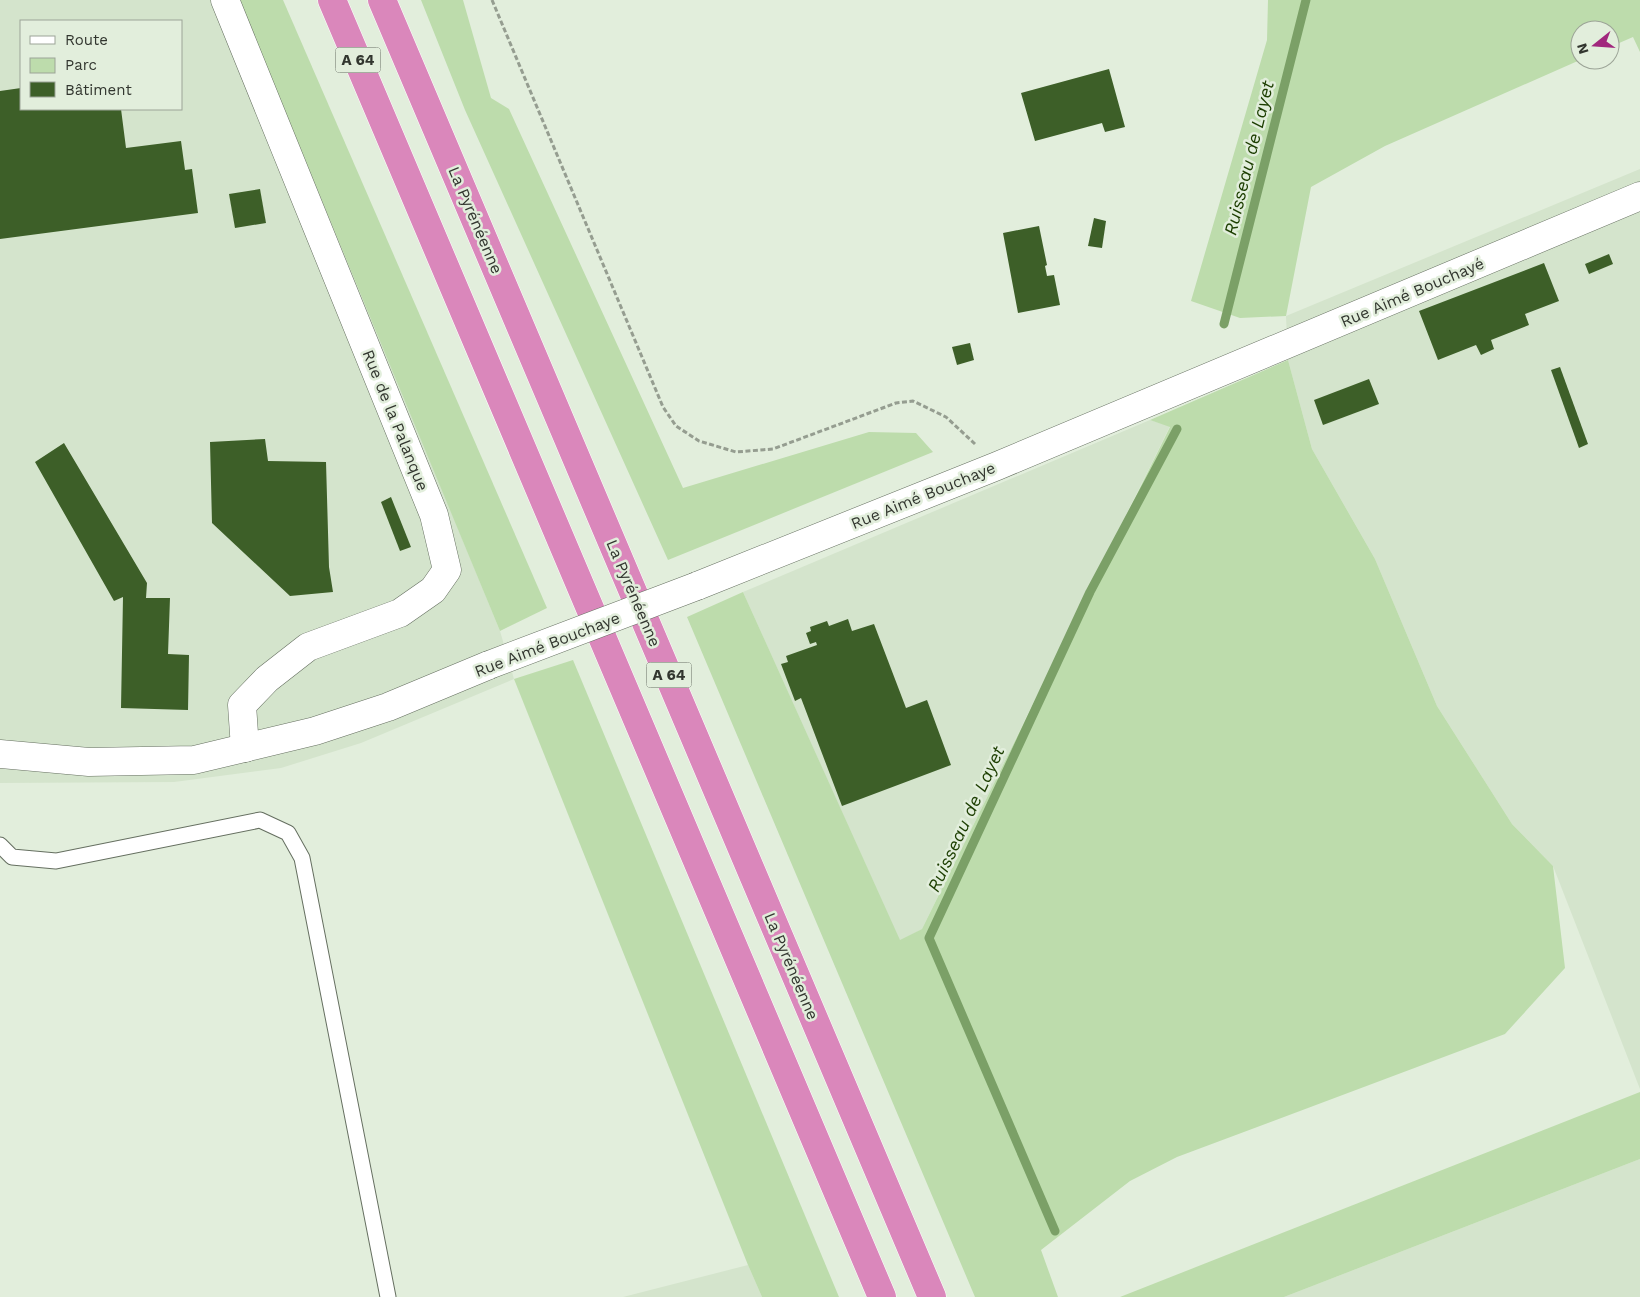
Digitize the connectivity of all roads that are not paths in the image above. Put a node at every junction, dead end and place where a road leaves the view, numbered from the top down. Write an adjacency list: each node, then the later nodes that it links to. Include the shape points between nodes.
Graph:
1 (226, 0): 6 (street, Rue de la Palanque, via 434,515 447,570 433,590 400,613 308,647 267,680 242,705)
2 (332, 0): 10 (highway, A 64)
3 (382, 0): 11 (highway, La Pyrénéenne / A 64)
4 (1640, 196): 5 (street, Rue Aimé Bouchayé)
5 (1183, 387): 6 (street, Rue Aimé Bouchaye, bridge, via 996,466 388,707 315,731)
6 (245, 748): 7 (street, Rue Aimé Bouchaye, via 184,761 89,762)
7 (0, 754)
8 (0, 845): 9 (lane, via 12,857 56,861 260,820 288,833 302,858)
9 (388, 1297)
10 (882, 1297)
11 (932, 1297)

